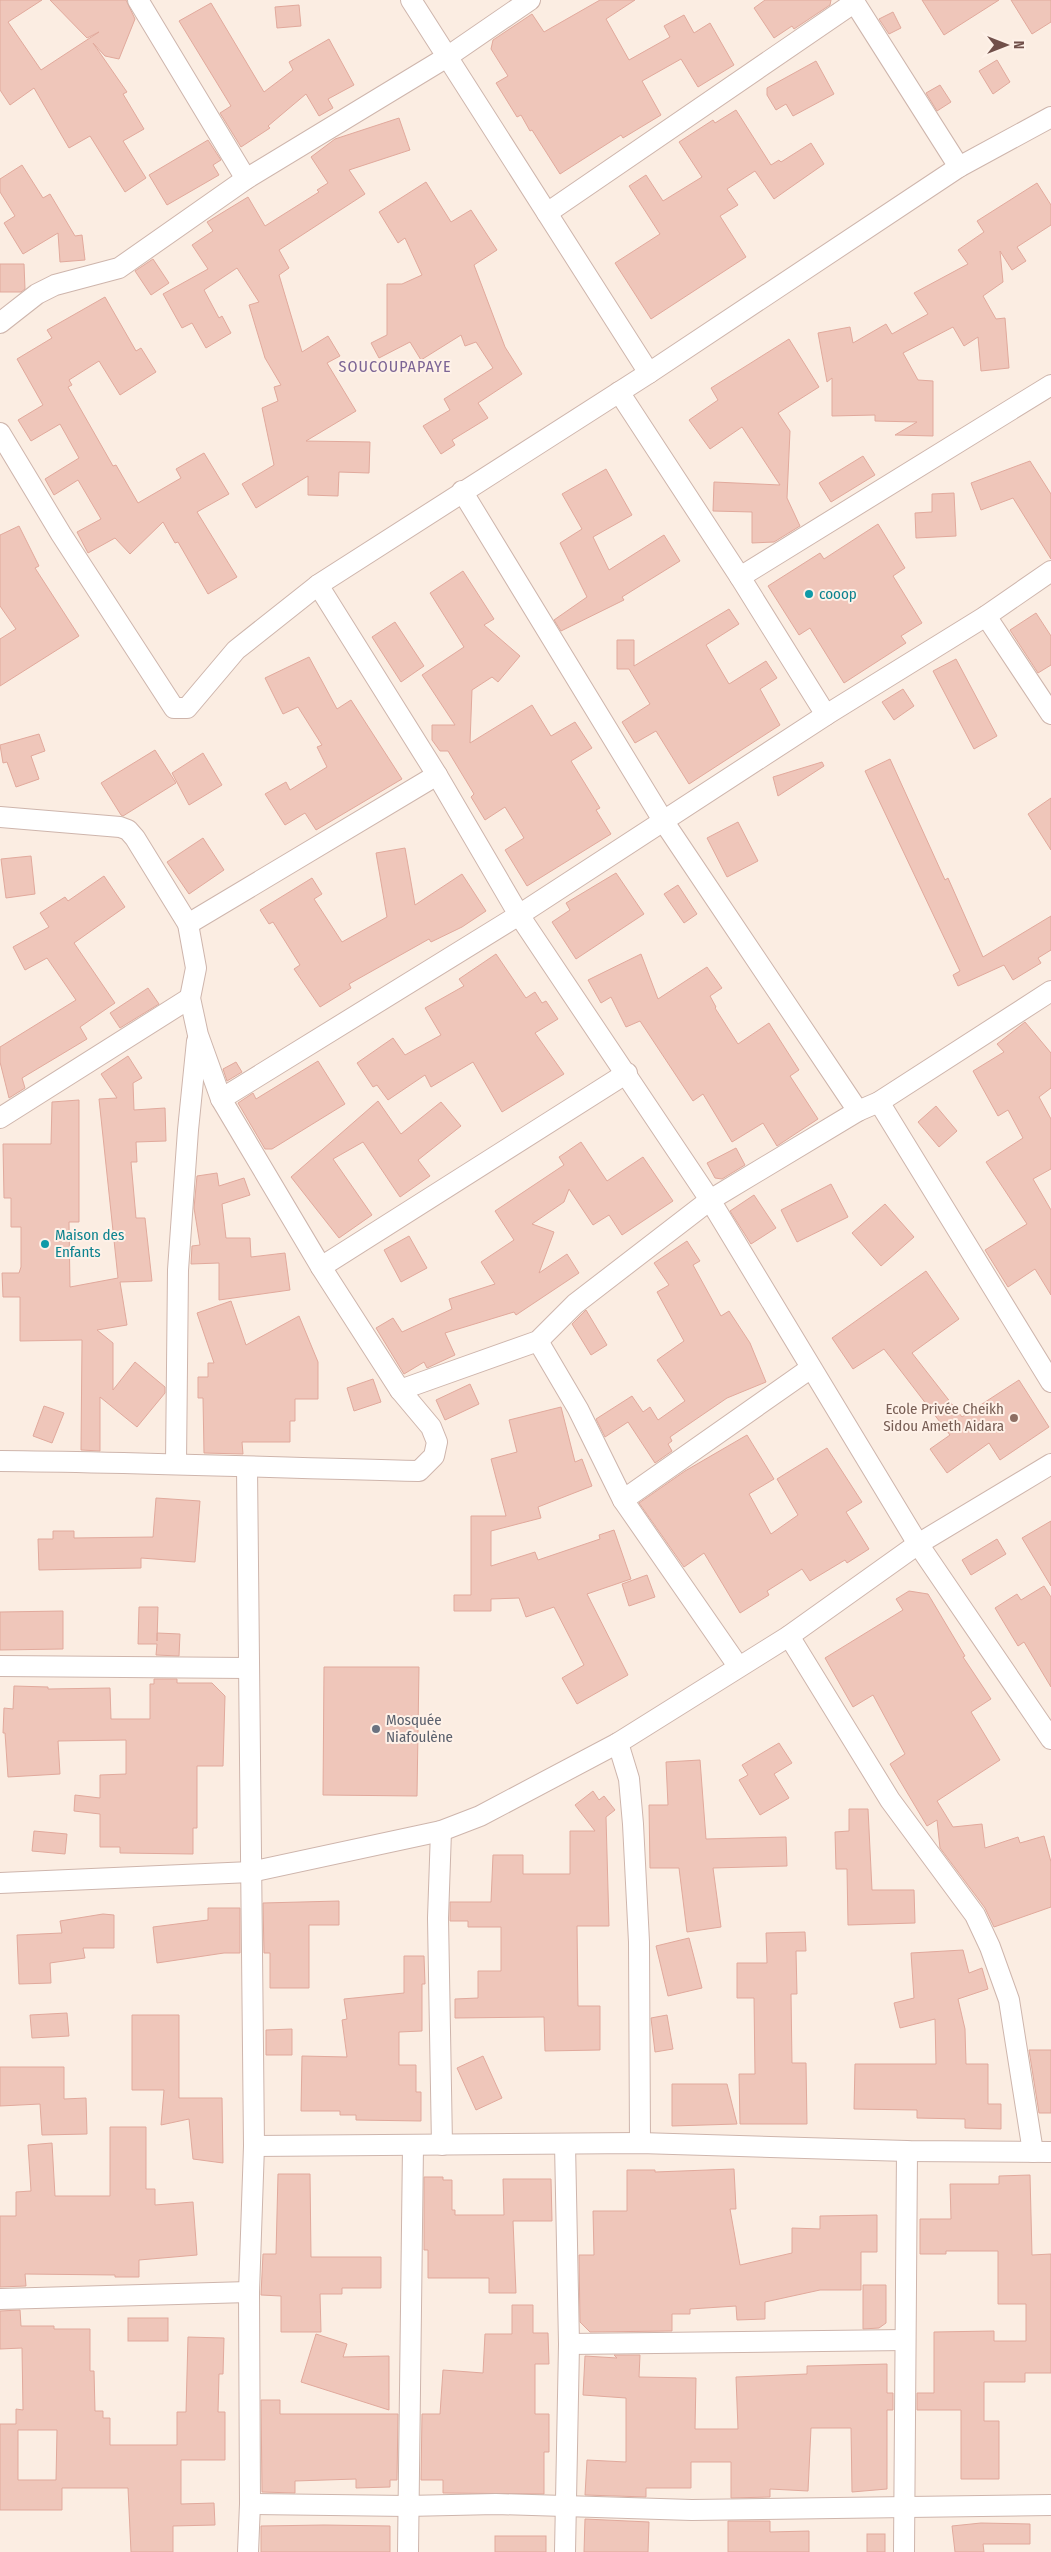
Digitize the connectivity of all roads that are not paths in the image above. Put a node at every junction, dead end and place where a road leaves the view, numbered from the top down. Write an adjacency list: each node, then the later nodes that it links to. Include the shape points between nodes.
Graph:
1 (138, 0): 8 (street)
2 (411, 0): 5 (street)
3 (530, 0): 5 (street)
4 (854, 1): 7 (street); 9 (street)
5 (447, 57): 8 (street); 9 (street)
6 (1048, 125): 7 (street)
7 (959, 167): 11 (street)
8 (246, 179): 10 (street, via 119,268 55,285 37,294)
9 (547, 214): 11 (street)
10 (0, 323)
11 (649, 373): 13 (street)
12 (1051, 385): 17 (street)
13 (619, 392): 15 (street); 17 (street)
14 (0, 433): 18 (street, via 174,708 187,708 236,650)
15 (462, 492): 18 (street); 24 (street)
16 (1051, 571): 19 (street)
17 (740, 577): 21 (street)
18 (318, 585): 22 (street)
19 (986, 616): 20 (street); 21 (street)
20 (1051, 714)
21 (826, 715): 24 (street)
22 (437, 775): 25 (street); 26 (street)
23 (0, 817): 26 (street, via 128,830)
24 (664, 822): 25 (street); 33 (street)
25 (519, 915): 30 (street); 31 (street)
26 (188, 924): 27 (street, via 196,968)
27 (190, 998): 29 (street); 34 (street)
28 (1048, 1000): 32 (street)
29 (198, 1035): 31 (street); 42 (street, via 178,1270)
30 (627, 1073): 35 (street); 36 (street)
31 (222, 1099): 36 (street)
32 (879, 1102): 33 (street); 39 (street)
33 (858, 1112): 35 (street)
34 (0, 1118)
35 (710, 1200): 37 (street, via 574,1304); 38 (street)
36 (321, 1267): 40 (street)
37 (538, 1342): 40 (street); 45 (street, via 578,1409)
38 (811, 1368): 45 (street); 46 (street)
39 (1051, 1382)
40 (400, 1390): 44 (street, via 431,1427 437,1442 434,1456 419,1471)
41 (0, 1461): 42 (street)
42 (176, 1463): 44 (street)
43 (1051, 1464): 46 (street)
44 (247, 1467): 50 (street)
45 (623, 1500): 49 (street)
46 (918, 1544): 47 (street); 51 (street)
47 (789, 1636): 49 (street); 62 (street, via 890,1800 975,1915 1009,2000)
48 (0, 1666): 50 (street)
49 (738, 1666): 52 (street)
50 (247, 1668): 54 (street)
51 (1051, 1739)
52 (618, 1743): 53 (street, via 480,1816); 56 (street, via 629,1779 633,1824 639,1942)
53 (441, 1831): 54 (street); 58 (street, via 438,1918)
54 (251, 1872): 55 (street); 59 (street)
55 (0, 1882)
56 (640, 2142): 57 (street); 61 (street)
57 (565, 2144): 58 (street); 66 (street)
58 (442, 2145): 60 (street)
59 (254, 2146): 60 (street); 63 (street)
60 (412, 2146): 69 (street)
61 (908, 2150): 62 (street); 65 (street)
62 (1042, 2152)
63 (249, 2292): 64 (street); 67 (street)
64 (0, 2299)
65 (905, 2340): 66 (street); 70 (street)
66 (568, 2344): 71 (street)
67 (250, 2504): 69 (street); 72 (street)
68 (1051, 2505): 70 (street)
69 (406, 2506): 71 (street, via 496,2504); 73 (street)
70 (904, 2506): 71 (street, via 692,2510); 75 (street)
71 (564, 2507): 74 (street)
72 (248, 2552)
73 (408, 2552)
74 (565, 2552)
75 (904, 2552)

